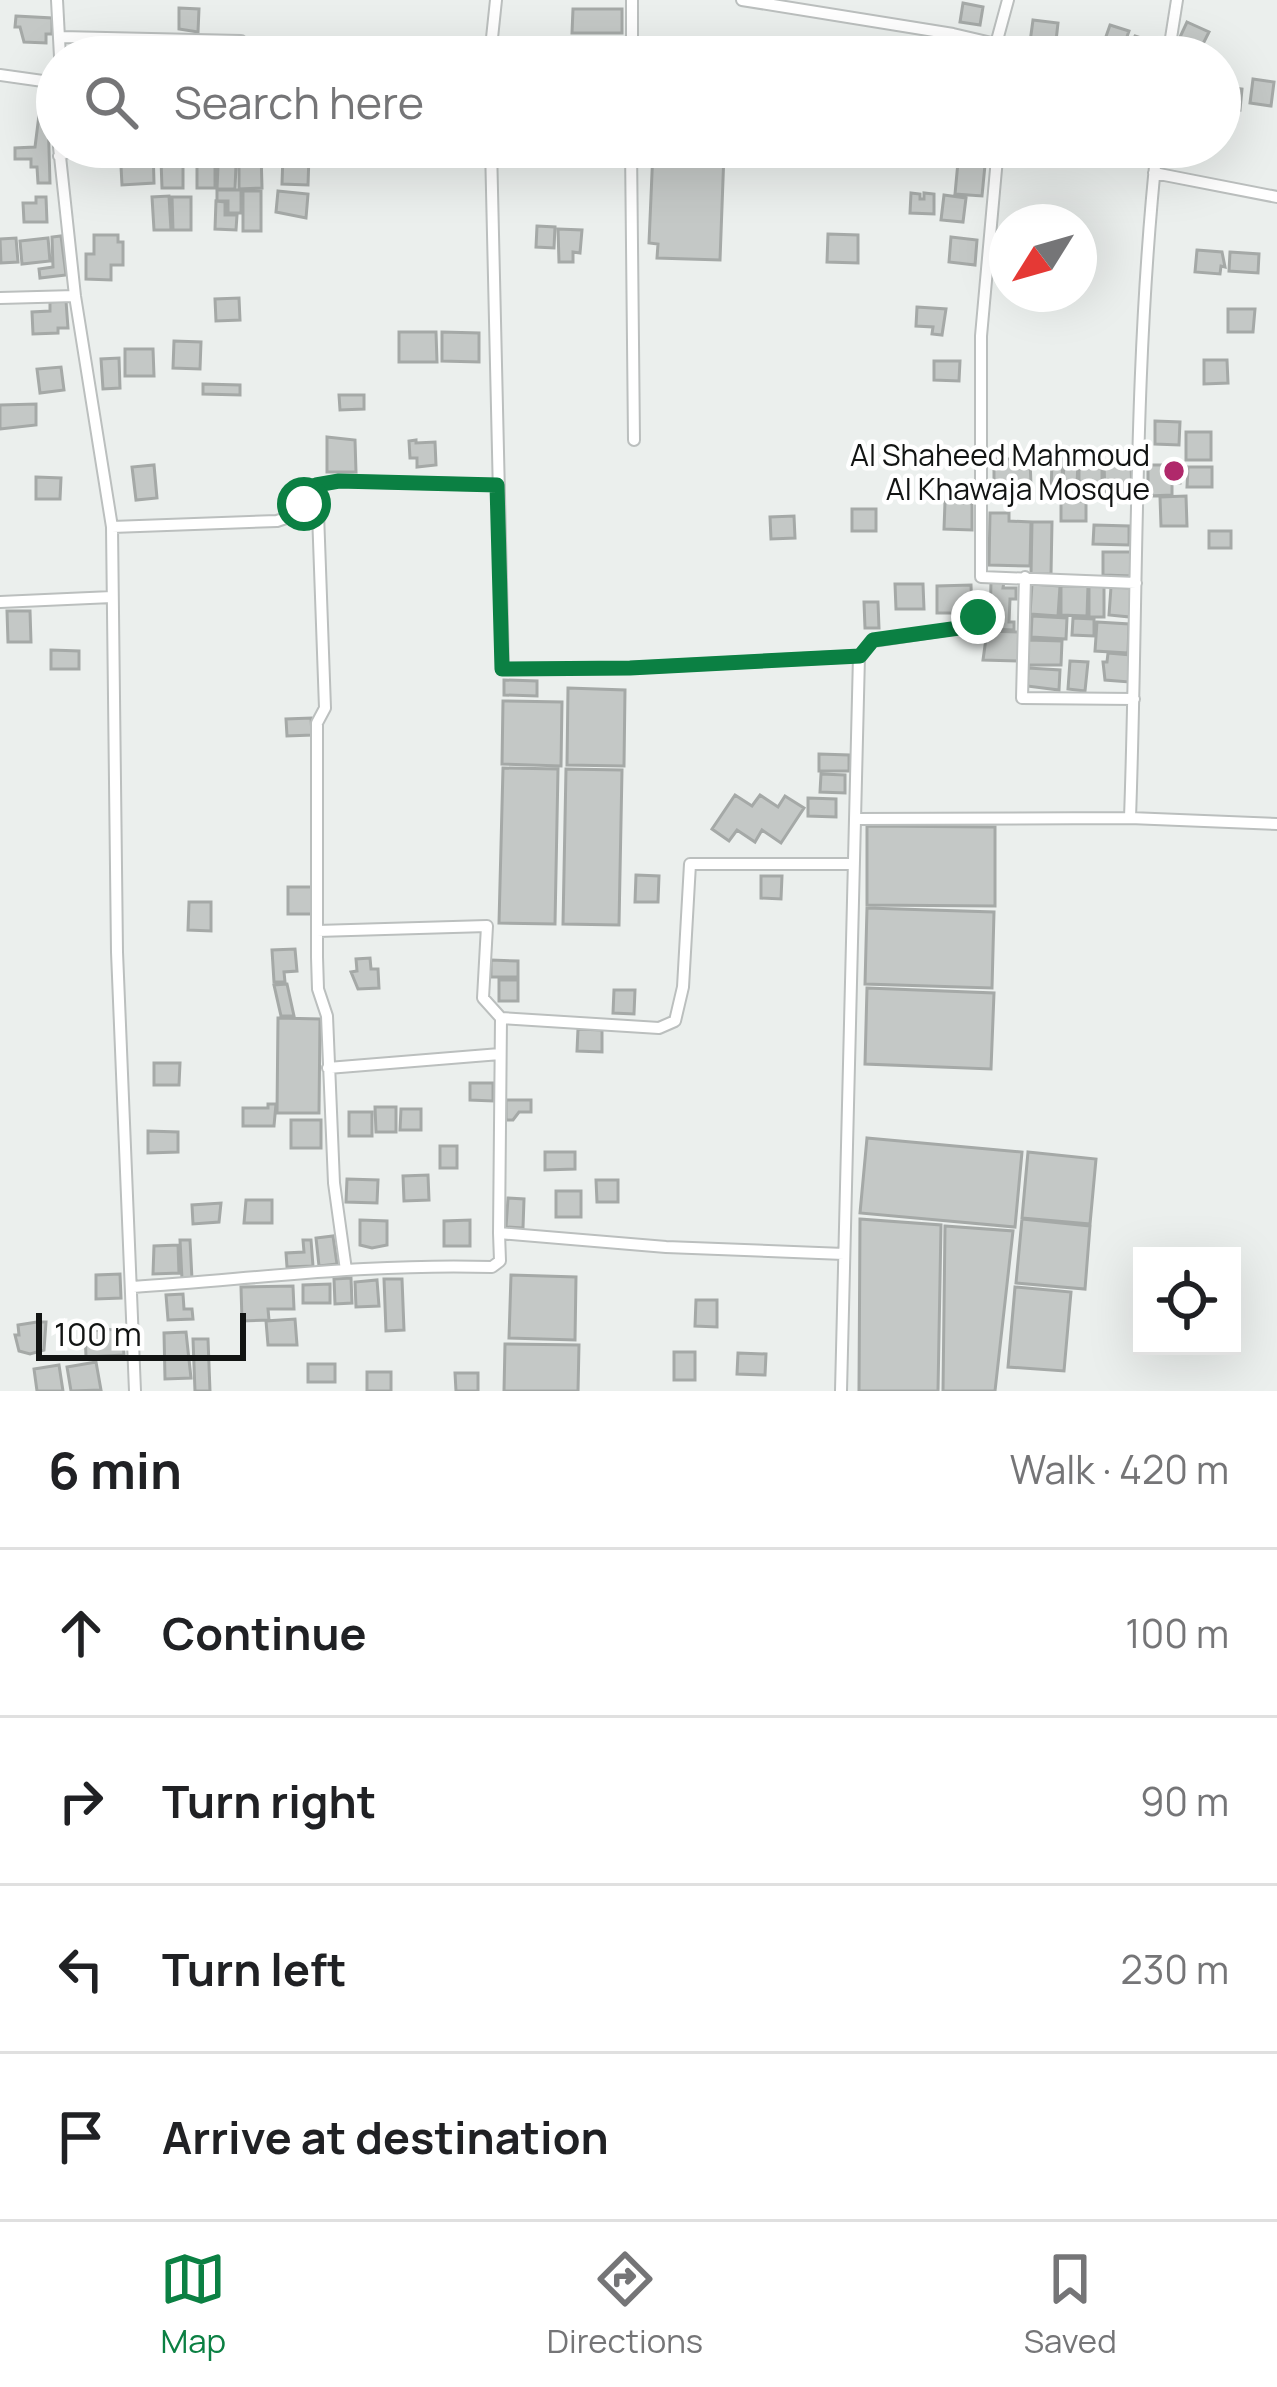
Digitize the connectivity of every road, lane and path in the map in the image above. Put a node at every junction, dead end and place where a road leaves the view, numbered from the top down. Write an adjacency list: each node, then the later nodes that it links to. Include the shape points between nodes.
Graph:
1 (57, 0): 7 (street)
2 (496, 0): 8 (street)
3 (632, 0): 9 (street)
4 (748, 0): 10 (street)
5 (1008, 0): 11 (street)
6 (1177, 0): 12 (street)
7 (62, 36)
8 (492, 36)
9 (632, 36)
10 (955, 36)
11 (998, 36)
12 (1171, 36)
13 (0, 75): 14 (street)
14 (36, 80)
15 (61, 168): 22 (street)
16 (491, 168): 26 (street)
17 (631, 168): 24 (street)
18 (996, 168): 28 (street, via 981,336 981,577)
19 (1155, 168): 20 (street)
20 (1154, 173): 21 (street); 29 (street)
21 (1277, 197)
22 (75, 296): 23 (street); 27 (street)
23 (0, 298)
24 (634, 440)
25 (316, 485): 26 (street); 27 (street, via 292,516 277,520); 39 (street, via 326,708 317,723)
26 (497, 485): 33 (street, via 502,669)
27 (112, 527): 30 (street)
28 (1025, 578): 29 (street); 34 (street, via 1022,698)
29 (1136, 583): 34 (street)
30 (112, 598): 31 (street); 46 (street)
31 (0, 602)
32 (978, 617): 33 (street, via 959,628 873,640)
33 (860, 656): 36 (street)
34 (1134, 699): 35 (street)
35 (1130, 818): 36 (street); 37 (street)
36 (855, 819): 38 (street)
37 (1277, 824)
38 (854, 864): 40 (street, via 690,864 682,987 675,1021 659,1028); 44 (street)
39 (317, 931): 40 (street, via 487,926 483,998); 42 (street)
40 (501, 1018): 41 (street)
41 (500, 1054): 42 (street); 43 (street)
42 (328, 1068): 45 (street)
43 (499, 1233): 44 (street); 45 (street, via 500,1261 492,1268)
44 (844, 1254): 48 (street)
45 (346, 1270): 46 (street)
46 (133, 1287): 47 (street)
47 (135, 1391)
48 (841, 1391)

